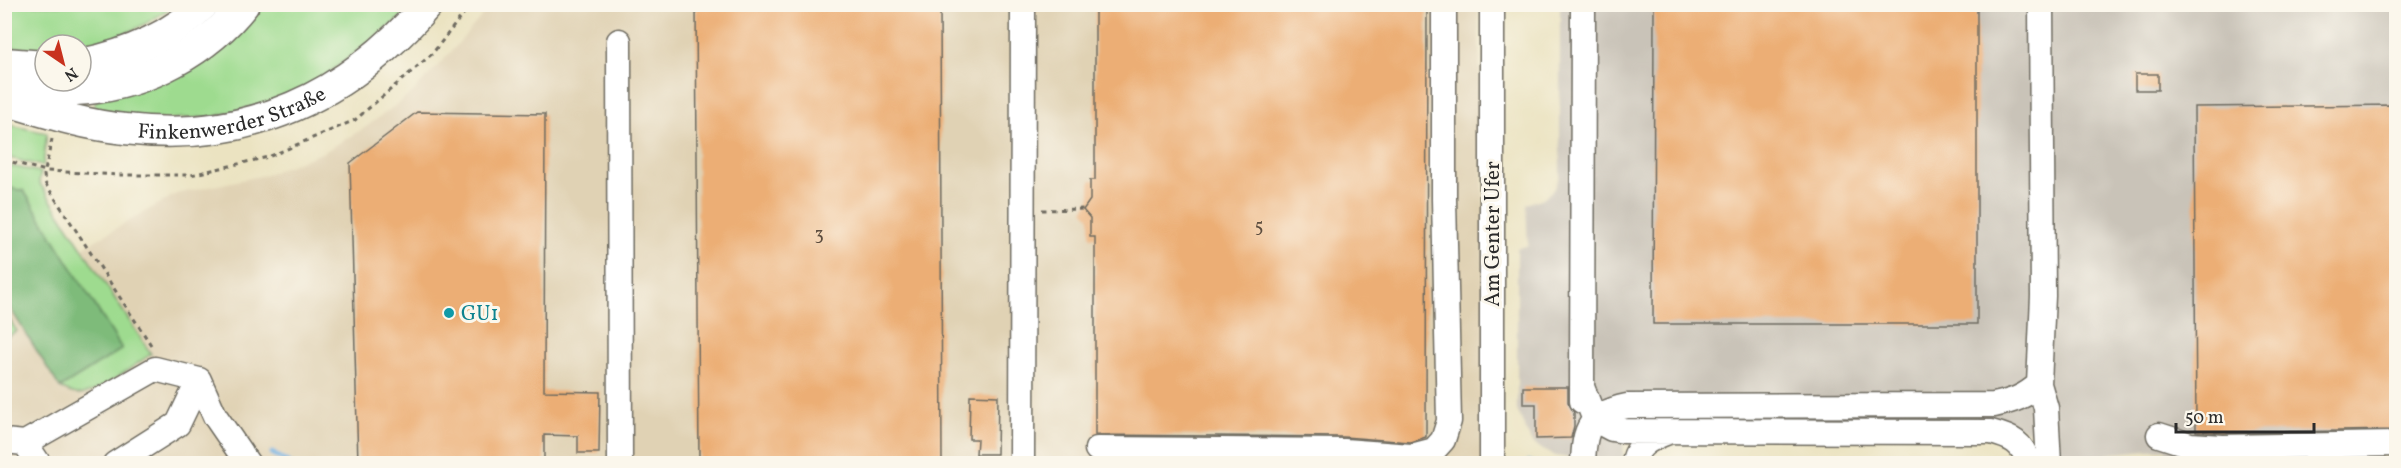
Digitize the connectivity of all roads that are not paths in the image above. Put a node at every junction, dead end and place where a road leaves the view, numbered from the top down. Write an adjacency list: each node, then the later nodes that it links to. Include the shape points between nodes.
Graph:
1 (204, 4): 10 (main road, via 180,24 134,50)
2 (244, 4): 13 (main road, via 195,48 134,79 88,89)
3 (428, 4): 14 (main road, Finkenwerder Straße, via 381,54 354,75 293,108 227,127 194,132 123,129)
4 (1023, 4): 27 (street)
5 (1444, 4): 22 (street, via 1449,421 1443,440 1434,450 1411,456 1332,451)
6 (1492, 4): 28 (street, Am Genter Ufer)
7 (1583, 4): 17 (street, via 1582,387)
8 (2041, 4): 16 (street, via 2043,296)
9 (619, 41): 26 (street)
10 (93, 62)
11 (4, 63): 12 (main road)
12 (33, 65)
13 (4, 87)
14 (4, 100)
15 (199, 380): 20 (street, via 155,369); 24 (street, via 178,424); 25 (street, via 215,416)
16 (2038, 384): 17 (street, via 2028,395 1994,405 1627,406 1613,409); 32 (street, via 2046,408)
17 (1589, 429): 18 (street); 29 (street)
18 (1673, 430): 30 (street, via 1646,442); 31 (street, via 1991,432 2010,437 2020,445)
19 (2160, 435): 21 (street, via 2190,445 2223,447)
20 (15, 442): 23 (street)
21 (2397, 444)
22 (1096, 449)
23 (39, 464)
24 (115, 464)
25 (248, 464)
26 (620, 464)
27 (1022, 464)
28 (1492, 464)
29 (1583, 464)
30 (1634, 464)
31 (2028, 464)
32 (2049, 464)

